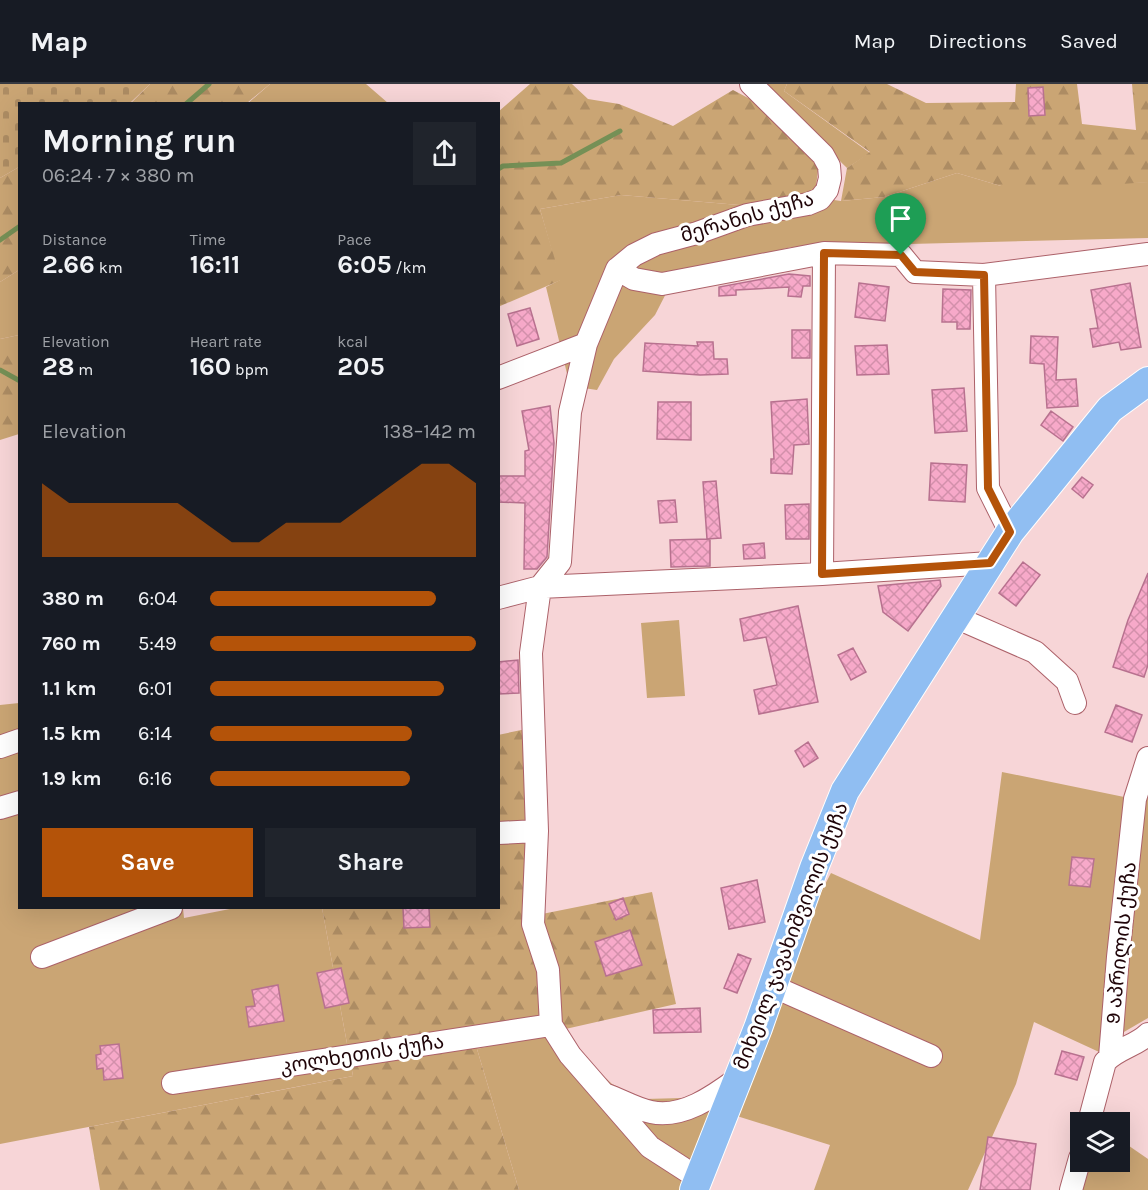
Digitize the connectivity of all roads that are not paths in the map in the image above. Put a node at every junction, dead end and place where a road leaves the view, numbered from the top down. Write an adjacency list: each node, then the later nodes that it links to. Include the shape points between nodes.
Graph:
1 (751, 84): 4 (street, მერანის ქუჩა, via 823,155 829,166 827,190 820,199 808,204 747,215 656,244)
2 (824, 253): 4 (street, via 662,284 634,279); 5 (street, via 901,255 915,272); 11 (street)
3 (1148, 254): 5 (street)
4 (617, 269): 6 (street)
5 (984, 275): 9 (street, via 988,488)
6 (586, 344): 7 (street); 12 (street, via 570,412 560,562)
7 (500, 377)
8 (1148, 381): 9 (main road, მიხეილ ჯავახიშვილის ქუჩა, via 1110,409)
9 (1010, 532): 10 (main road, მიხეილ ჯავახიშვილის ქუჩა)
10 (990, 563): 11 (street); 14 (main road, მიხეილ ჯავახიშვილის ქუჩა)
11 (822, 574): 12 (street)
12 (540, 587): 13 (street); 21 (street, via 531,653)
13 (500, 597)
14 (955, 617): 15 (street, via 1035,652 1067,681); 25 (main road, მიხეილ ჯავახიშვილის ქუჩა, via 845,791)
15 (1075, 703)
16 (18, 741): 17 (street)
17 (0, 747)
18 (1148, 758): 29 (street, 9 აპრილის ქუჩა, via 1135,799)
19 (18, 803): 20 (street)
20 (0, 808)
21 (537, 831): 22 (street); 26 (street, via 533,924 548,969)
22 (500, 832)
23 (168, 909): 24 (street)
24 (42, 957)
25 (772, 986): 28 (street); 30 (main road, მიხეილ ჯავახიშვილის ქუჩა)
26 (551, 1025): 31 (street, კოლხეთის ქუჩა); 32 (street, via 570,1055)
27 (1148, 1034): 29 (street)
28 (931, 1056)
29 (1110, 1057): 33 (street, 9 აპრილის ქუჩა, via 1105,1062)
30 (737, 1079): 32 (street, via 711,1098 676,1112 652,1112); 35 (main road, მიხეილ ჯავახიშვილის ქუჩა)
31 (173, 1083)
32 (603, 1093): 35 (street, via 650,1147)
33 (1092, 1112)
34 (1076, 1172): 36 (street)
35 (696, 1184)
36 (1071, 1190)

